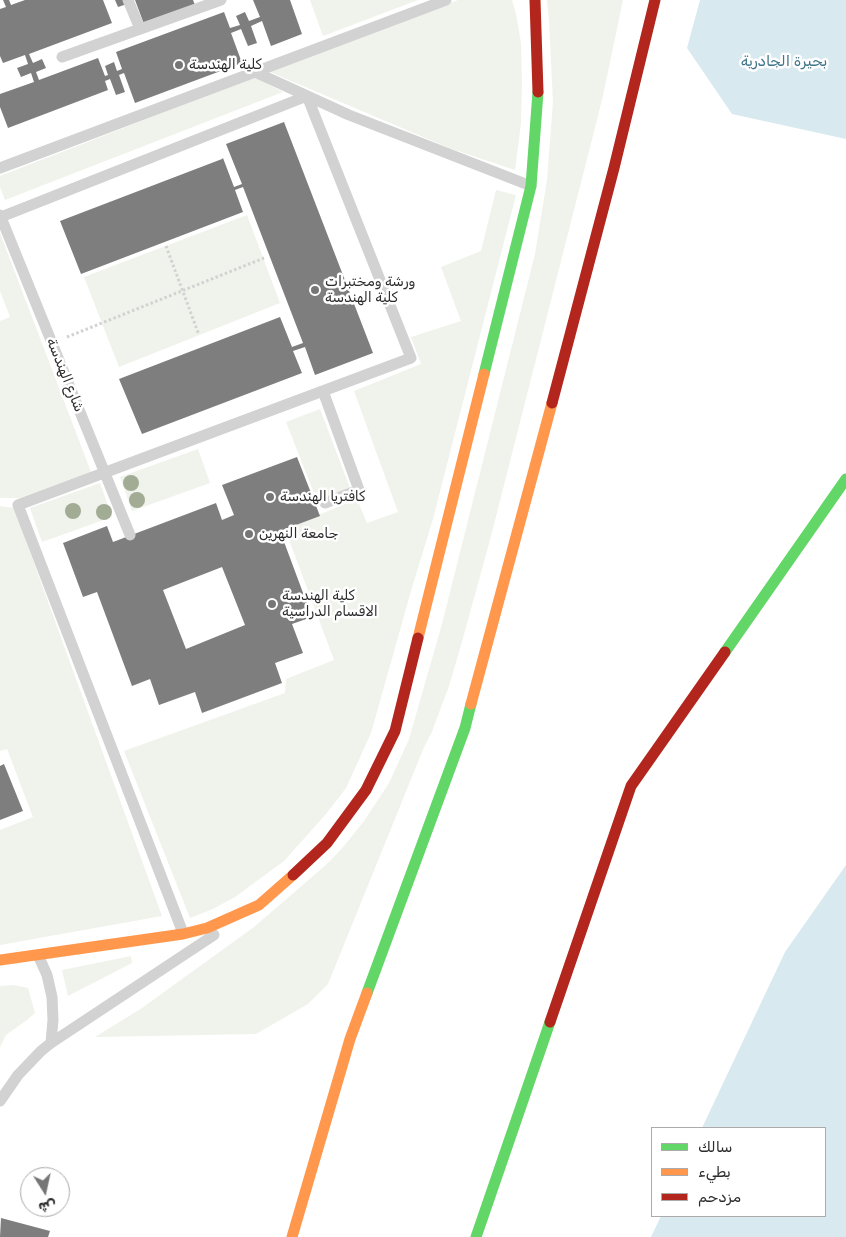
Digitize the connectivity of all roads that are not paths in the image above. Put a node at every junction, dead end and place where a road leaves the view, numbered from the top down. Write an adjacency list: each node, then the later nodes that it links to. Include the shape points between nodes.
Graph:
1 (128, 0): 7 (lane)
2 (221, 0): 6 (lane)
3 (446, 0): 9 (lane)
4 (535, 0): 12 (street, via 538,76)
5 (655, 0): 25 (street, via 612,177 465,728 350,1039)
6 (201, 3): 7 (lane)
7 (140, 29): 8 (lane)
8 (62, 57)
9 (255, 72): 10 (lane); 11 (lane)
10 (307, 96): 12 (lane); 13 (lane); 14 (lane, via 411,358)
11 (0, 168)
12 (532, 186): 19 (street, via 395,731 366,790 327,843)
13 (0, 216): 15 (lane, شارع الهندسة)
14 (323, 391): 15 (lane); 17 (lane, via 359,490)
15 (104, 472): 18 (lane, شارع الهندسة); 20 (lane, via 18,505)
16 (846, 479): 26 (street, via 631,786)
17 (325, 503)
18 (130, 535)
19 (259, 905): 20 (street, via 207,928); 23 (lane)
20 (183, 934): 21 (street)
21 (37, 954): 22 (street); 23 (lane, via 47,975 52,997)
22 (0, 960)
23 (51, 1043): 24 (lane, via 18,1075)
24 (0, 1101)
25 (292, 1237)
26 (476, 1237)

